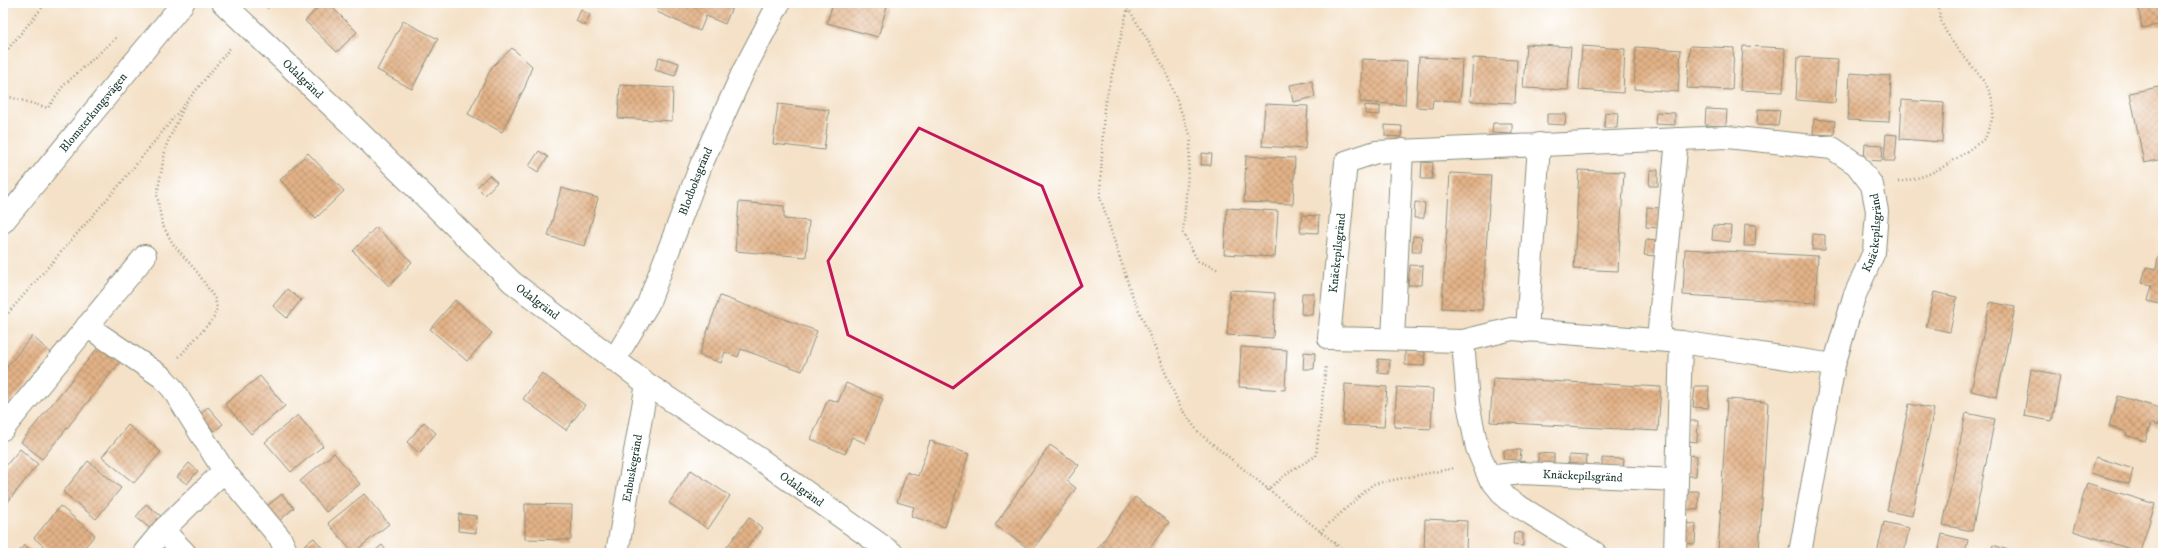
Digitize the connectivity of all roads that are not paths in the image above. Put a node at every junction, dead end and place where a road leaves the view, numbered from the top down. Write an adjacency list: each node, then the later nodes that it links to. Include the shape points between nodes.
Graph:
1 (183, 3): 7 (street, Blomsterkungsvägen)
2 (223, 3): 15 (street, Odalgränd, via 512,282)
3 (779, 3): 15 (street, Blodboksgränd, via 744,70 701,165 648,304)
4 (1677, 139): 5 (street, Knäckepilsgränd); 12 (street); 16 (street, Knäckepilsgränd, via 1727,136 1832,148 1856,164 1872,185 1876,211 1874,252 1854,297)
5 (1539, 144): 6 (street, Knäckepilsgränd); 10 (street)
6 (1402, 150): 11 (street); 11 (street, Knäckepilsgränd, via 1376,152 1346,162 1329,338)
7 (3, 222)
8 (145, 256): 9 (street)
9 (87, 326): 18 (street); 20 (street, via 162,377 172,388)
10 (1527, 331): 12 (street); 13 (street, via 1512,329)
11 (1393, 339): 13 (street)
12 (1658, 340): 14 (street)
13 (1463, 341): 19 (street, via 1468,403 1477,448)
14 (1682, 342): 16 (street); 21 (street)
15 (614, 360): 17 (street, Odalgränd)
16 (1834, 365): 30 (street, Knäckepilsgränd)
17 (646, 384): 26 (street, Enbuskegränd); 27 (street, Odalgränd, via 761,460)
18 (3, 429)
19 (1486, 470): 21 (street, Knäckepilsgränd, via 1521,474); 28 (street, via 1507,499)
20 (224, 471): 22 (street); 25 (street, via 280,538)
21 (1677, 480): 29 (street)
22 (163, 530): 23 (street); 24 (street)
23 (144, 553)
24 (185, 553)
25 (286, 553)
26 (618, 553)
27 (892, 553)
28 (1595, 553)
29 (1675, 553)
30 (1800, 553)

